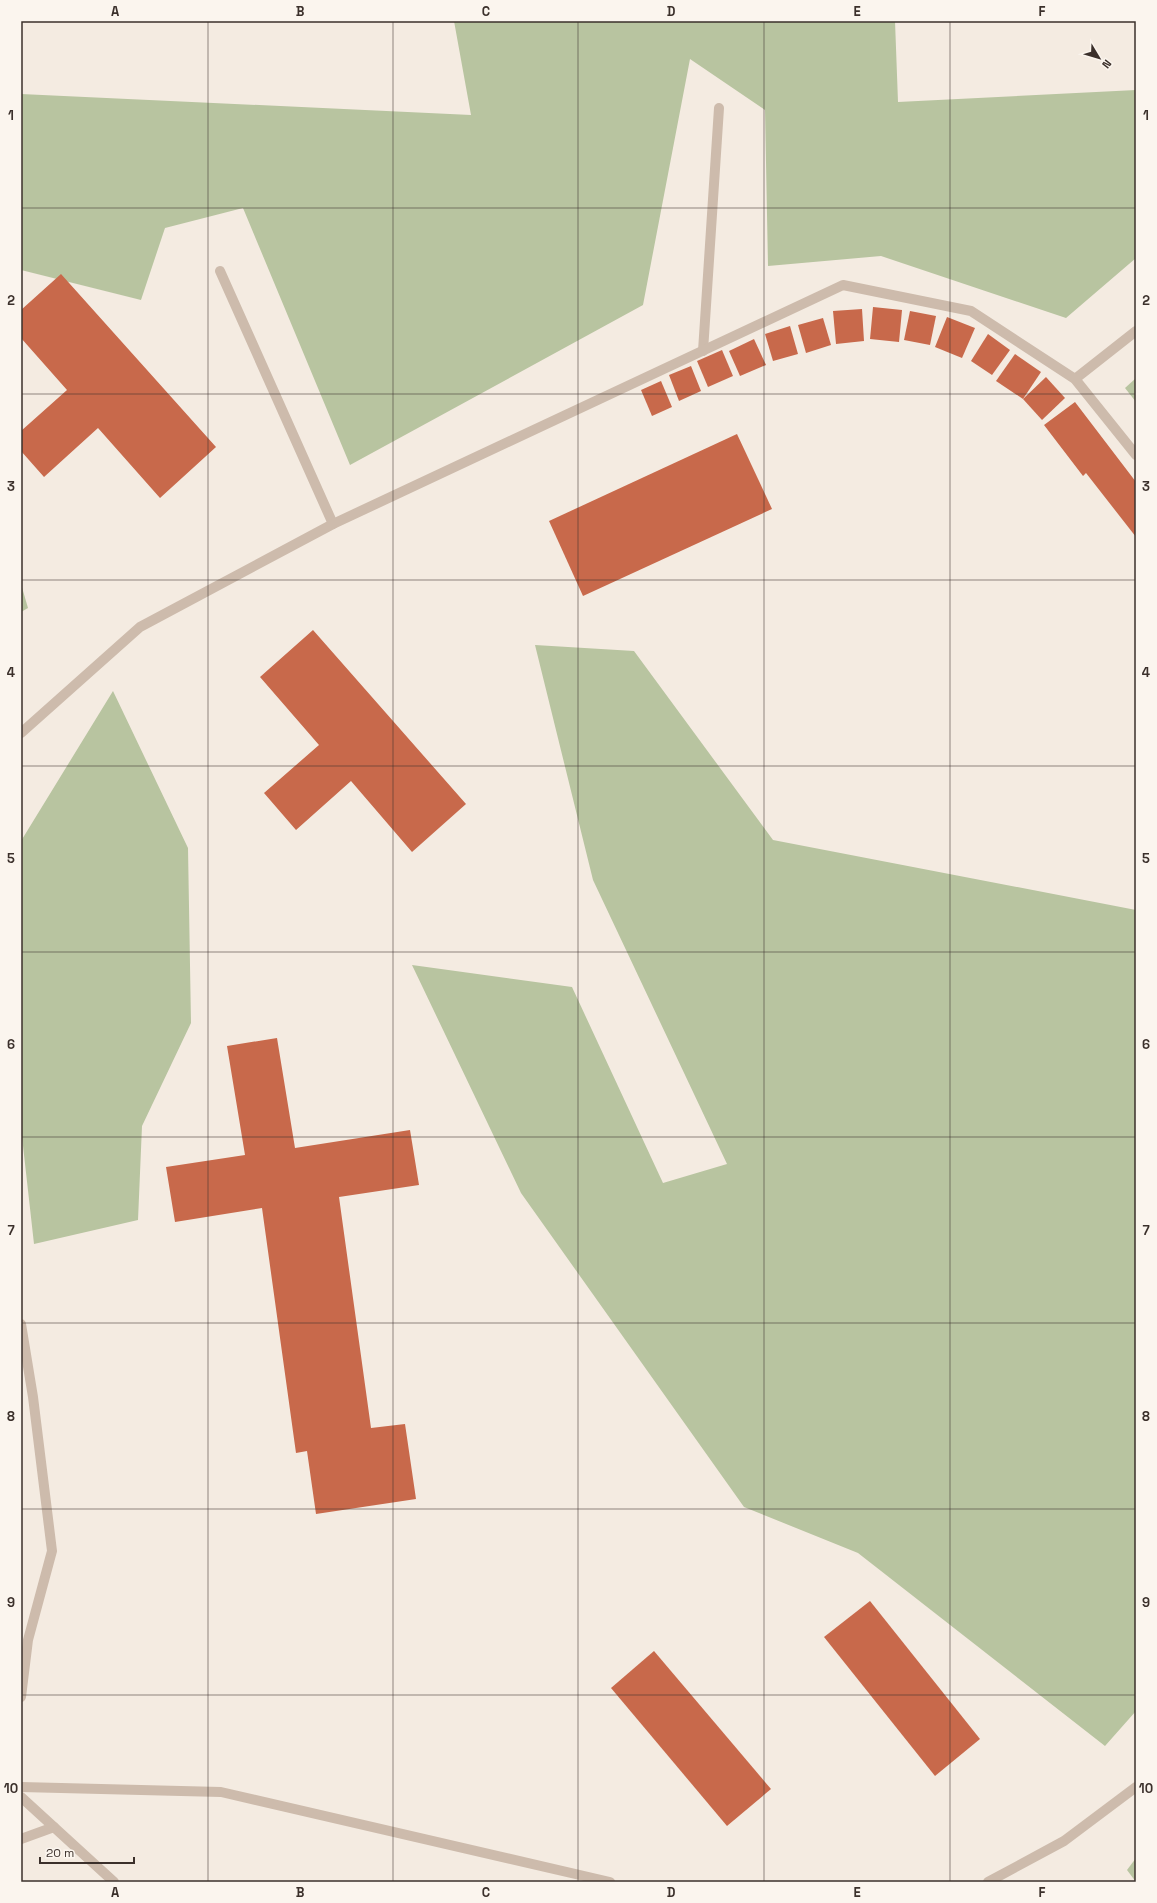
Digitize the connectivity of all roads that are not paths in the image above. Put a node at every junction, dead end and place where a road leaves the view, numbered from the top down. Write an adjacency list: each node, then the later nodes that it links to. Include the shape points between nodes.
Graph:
1 (719, 108): 4 (lane)
2 (220, 271): 7 (lane)
3 (1136, 331): 5 (lane)
4 (703, 351): 5 (lane, via 843,285 971,311); 7 (lane)
5 (1075, 379): 6 (lane)
6 (1136, 455)
7 (332, 524): 8 (lane, via 140,627)
8 (21, 733)
9 (21, 1324): 10 (lane, via 33,1397 52,1551 28,1640)
10 (21, 1697)
11 (21, 1787): 17 (lane, via 221,1792)
12 (1136, 1787): 18 (lane, via 1064,1841)
13 (21, 1797): 14 (lane)
14 (54, 1827): 15 (lane); 16 (lane)
15 (21, 1839)
16 (114, 1882)
17 (610, 1882)
18 (988, 1882)

